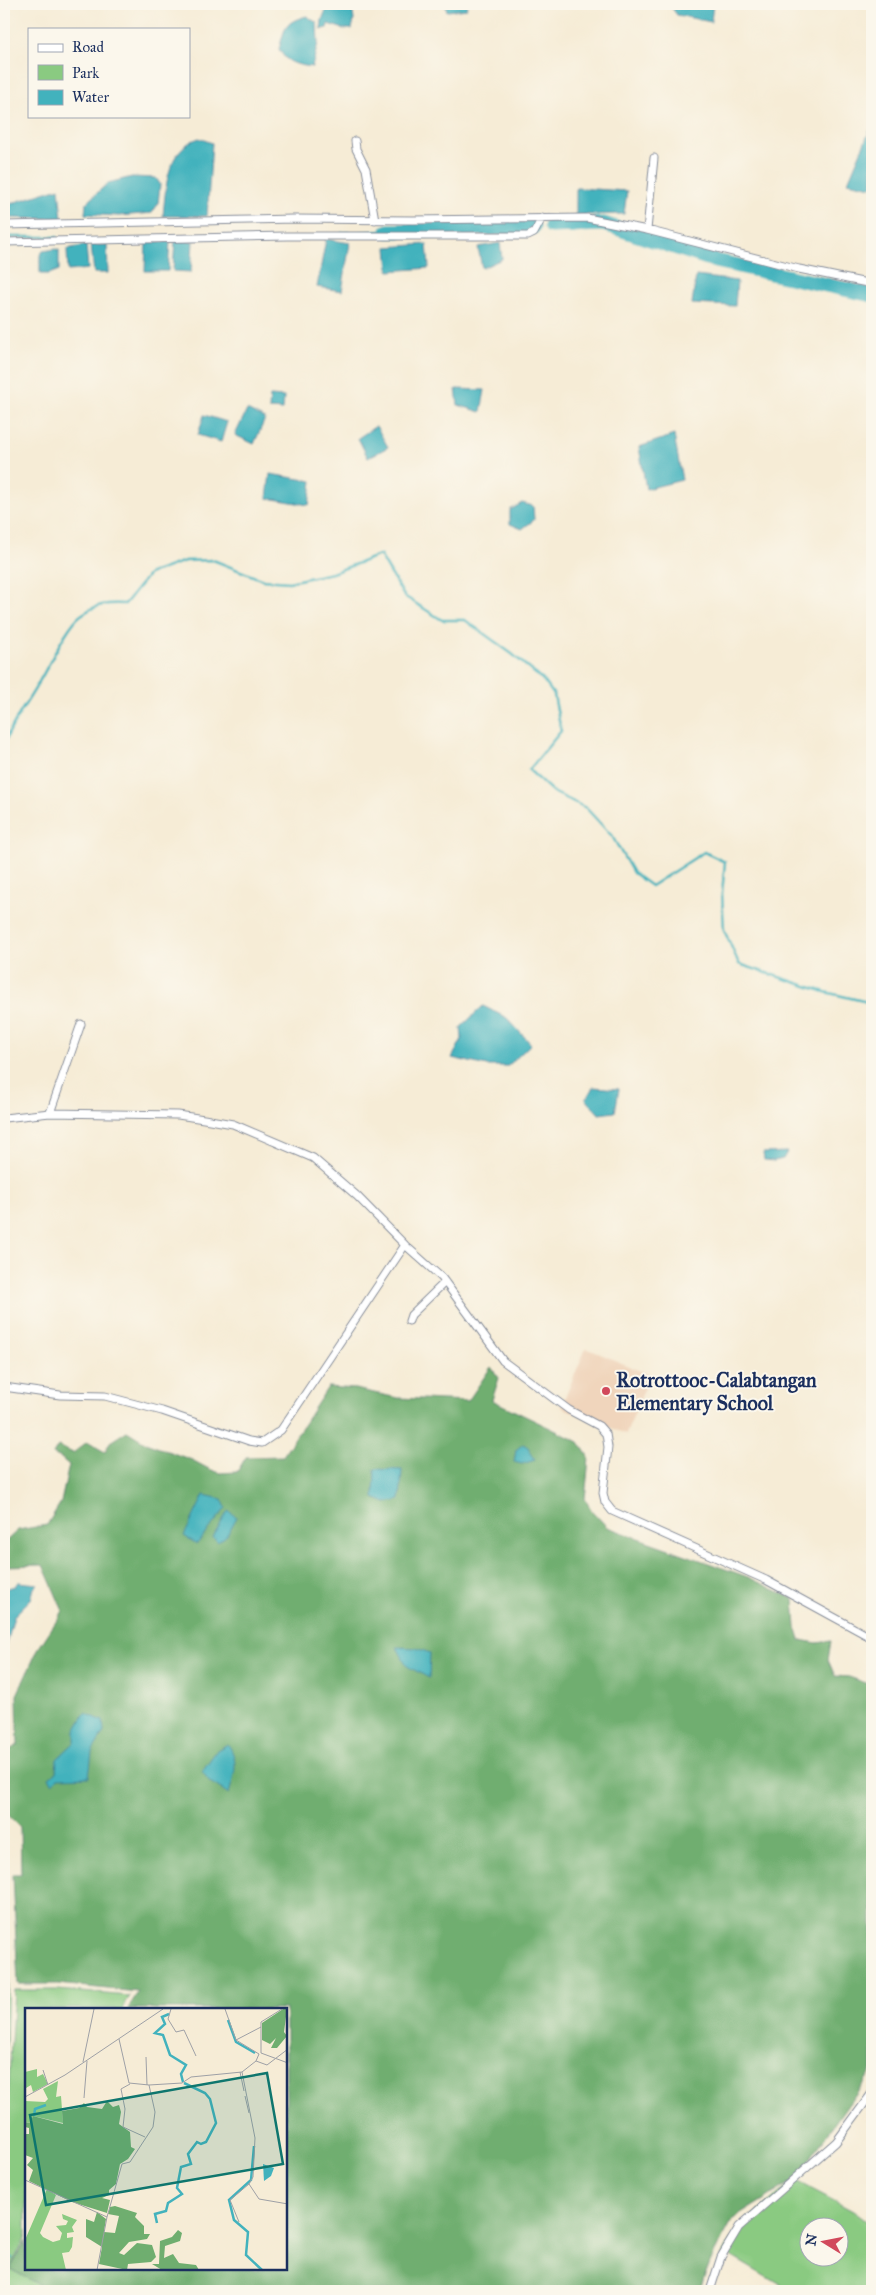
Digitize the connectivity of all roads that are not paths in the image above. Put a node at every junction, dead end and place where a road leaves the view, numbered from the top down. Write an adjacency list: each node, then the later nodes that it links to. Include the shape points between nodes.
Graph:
1 (355, 141): 4 (street, via 366,169)
2 (654, 158): 6 (street)
3 (542, 218): 4 (street); 6 (street, via 587,218); 7 (street, via 534,233 528,236 287,236)
4 (375, 220): 5 (street)
5 (4, 225)
6 (647, 230): 8 (street)
7 (4, 242)
8 (872, 284)
9 (81, 1024): 10 (street)
10 (50, 1113): 11 (street); 12 (street, via 178,1115 233,1124 313,1158 357,1196)
11 (4, 1118)
12 (405, 1245): 13 (street); 15 (street, via 281,1430 262,1443 105,1396 60,1395)
13 (445, 1282): 14 (street); 16 (street, via 503,1361 606,1434 608,1447 603,1493 612,1511 766,1580)
14 (408, 1321)
15 (4, 1387)
16 (872, 1638)
17 (872, 2093): 18 (street, via 836,2142 739,2227 721,2257)
18 (710, 2291)

